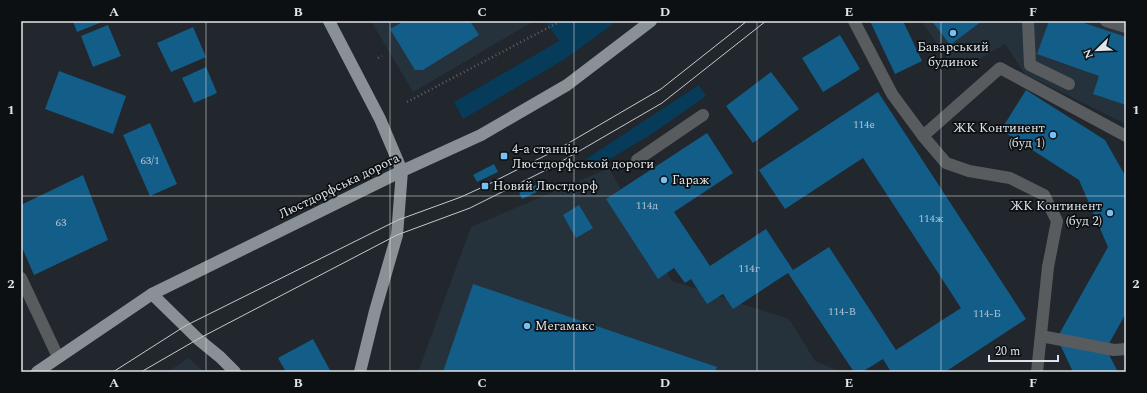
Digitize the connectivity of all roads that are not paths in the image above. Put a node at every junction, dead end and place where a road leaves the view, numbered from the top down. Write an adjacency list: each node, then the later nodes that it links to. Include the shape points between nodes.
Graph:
1 (329, 21): 12 (main road, via 380,118)
2 (651, 21): 12 (main road, Люстдорфська дорога, via 567,85 481,135)
3 (854, 21): 9 (street, via 892,94)
4 (1028, 21): 7 (street, via 1030,65)
5 (1106, 21): 6 (street)
6 (1126, 28)
7 (1069, 84)
8 (703, 115): 11 (street)
9 (923, 136): 10 (street, via 1000,68); 15 (street, via 946,163 970,171 1010,178 1044,195 1057,221 1048,267)
10 (1126, 136)
11 (637, 160)
12 (402, 171): 14 (main road, Люстдорфська дорога); 20 (main road, via 397,235)
13 (21, 278): 17 (street)
14 (152, 294): 17 (main road, Люстдорфська дорога); 19 (main road)
15 (1041, 336): 16 (street, via 1114,350); 21 (street)
16 (1126, 349)
17 (58, 358): 18 (main road, Люстдорфська дорога)
18 (37, 372)
19 (235, 372)
20 (360, 372)
21 (1037, 372)

